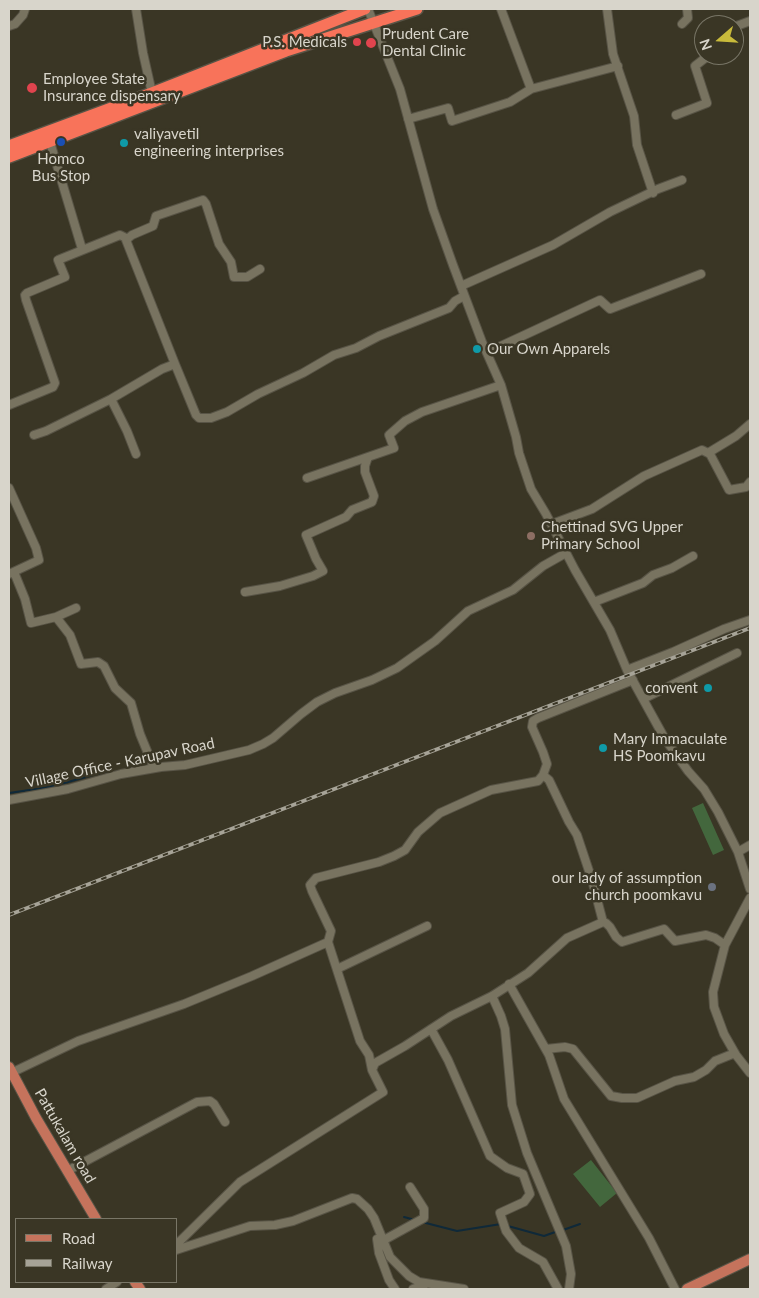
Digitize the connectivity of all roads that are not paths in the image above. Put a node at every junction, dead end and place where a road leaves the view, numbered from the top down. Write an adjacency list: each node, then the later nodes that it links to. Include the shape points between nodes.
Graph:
1 (25, 9): 10 (street, via 20,20)
2 (136, 9): 14 (street)
3 (366, 9): 8 (street); 14 (highway)
4 (417, 9): 8 (highway)
5 (501, 9): 13 (street)
6 (607, 9): 12 (street, via 613,54)
7 (687, 9): 9 (street, via 688,18)
8 (373, 23): 16 (street, via 400,89); 17 (highway, via 286,51)
9 (682, 24)
10 (9, 26)
11 (697, 65): 15 (street, via 707,104)
12 (618, 66): 13 (street); 21 (street, via 634,116 637,145)
13 (531, 89): 16 (street, via 510,102 452,121 448,108)
14 (152, 93): 18 (highway)
15 (676, 115)
16 (408, 119): 26 (street, via 433,209)
17 (50, 142): 19 (highway); 23 (street)
18 (9, 146)
19 (9, 158)
20 (682, 180): 21 (street)
21 (653, 192): 26 (street, via 610,212 554,245)
22 (126, 238): 23 (street, via 120,235); 24 (street, via 153,226 156,216 203,200 219,244 231,262 234,277 247,277); 29 (street)
23 (82, 249): 32 (street, via 58,260 65,277 25,295 55,385)
24 (260, 269)
25 (701, 274): 28 (street, via 610,308 600,300)
26 (461, 286): 27 (street)
27 (464, 296): 28 (street); 29 (street, via 449,308 334,355 211,418 203,419 196,415)
28 (488, 352): 30 (street)
29 (175, 364): 31 (street)
30 (501, 385): 37 (street, via 405,421 389,434 394,448); 41 (street, via 531,489)
31 (111, 399): 34 (street); 36 (street)
32 (9, 405)
33 (750, 424): 35 (street)
34 (34, 435)
35 (708, 452): 39 (street, via 729,490 746,487); 41 (street, via 702,450 644,476 592,509)
36 (136, 454)
37 (368, 457): 38 (street); 45 (street, via 365,472 374,496 372,502 306,535 324,570 280,586)
38 (307, 478)
39 (750, 482)
40 (9, 489): 44 (street, via 39,560)
41 (552, 524): 42 (street)
42 (566, 553): 46 (street); 54 (street, Village Office - Karupav Road, via 543,566 513,590 468,611 435,641 397,668 323,699 263,744 185,765)
43 (694, 556): 46 (street, via 643,583)
44 (11, 573): 48 (street, via 25,599 32,623)
45 (245, 592)
46 (594, 602): 51 (street)
47 (76, 608): 48 (street)
48 (56, 617): 54 (street, via 70,635 81,664 98,662 104,666 115,688 131,703)
49 (750, 620): 51 (street)
50 (737, 653): 53 (street)
51 (627, 670): 52 (street)
52 (633, 680): 53 (street); 55 (street, via 533,721 532,728 546,764)
53 (643, 699): 58 (street, via 668,744 704,789)
54 (154, 768): 56 (street, Village Office - Karupav Road)
55 (543, 775): 61 (street, via 549,780 577,835); 63 (street, via 538,781 492,790 440,813 418,832 405,850 394,856 316,878 310,885 331,931)
56 (9, 800)
57 (750, 845): 58 (street)
58 (738, 852): 59 (street)
59 (750, 890)
60 (750, 898): 64 (street)
61 (603, 922): 64 (street, via 622,942 664,929 675,941 706,935); 66 (street, via 567,938 528,973)
62 (427, 926): 65 (street)
63 (328, 942): 65 (street); 72 (street, via 184,1004 78,1041)
64 (725, 945): 70 (street, via 713,992 714,1007)
65 (337, 969): 71 (street)
66 (509, 984): 67 (street); 69 (street)
67 (492, 996): 68 (street); 87 (street, via 505,1029 511,1094 519,1130 569,1259)
68 (431, 1029): 71 (street, via 376,1063); 86 (street, via 490,1156 507,1168 524,1174 530,1194 524,1202 500,1213 506,1231 519,1248 543,1262)
69 (546, 1049): 70 (street, via 573,1049 611,1096 622,1098 637,1098 675,1081 694,1077 715,1061); 88 (street, via 564,1099 649,1238)
70 (735, 1053): 73 (street)
71 (372, 1070): 79 (street, via 383,1092 240,1182)
72 (10, 1072): 75 (main road, Pattukalam road)
73 (750, 1072)
74 (225, 1122): 75 (street, via 210,1101 197,1102)
75 (67, 1171): 77 (main road, Pattukalam road)
76 (410, 1187): 78 (street, via 424,1209 424,1218)
77 (95, 1218)
78 (381, 1242): 80 (street, via 368,1208 352,1198 293,1221 250,1226); 82 (street, via 397,1265 409,1276); 83 (street, via 379,1253)
79 (178, 1244)
80 (178, 1249)
81 (750, 1259): 89 (main road)
82 (426, 1284): 84 (street); 85 (street)
83 (395, 1289)
84 (413, 1289)
85 (464, 1289)
86 (558, 1289)
87 (569, 1289)
88 (675, 1289)
89 (687, 1289)

